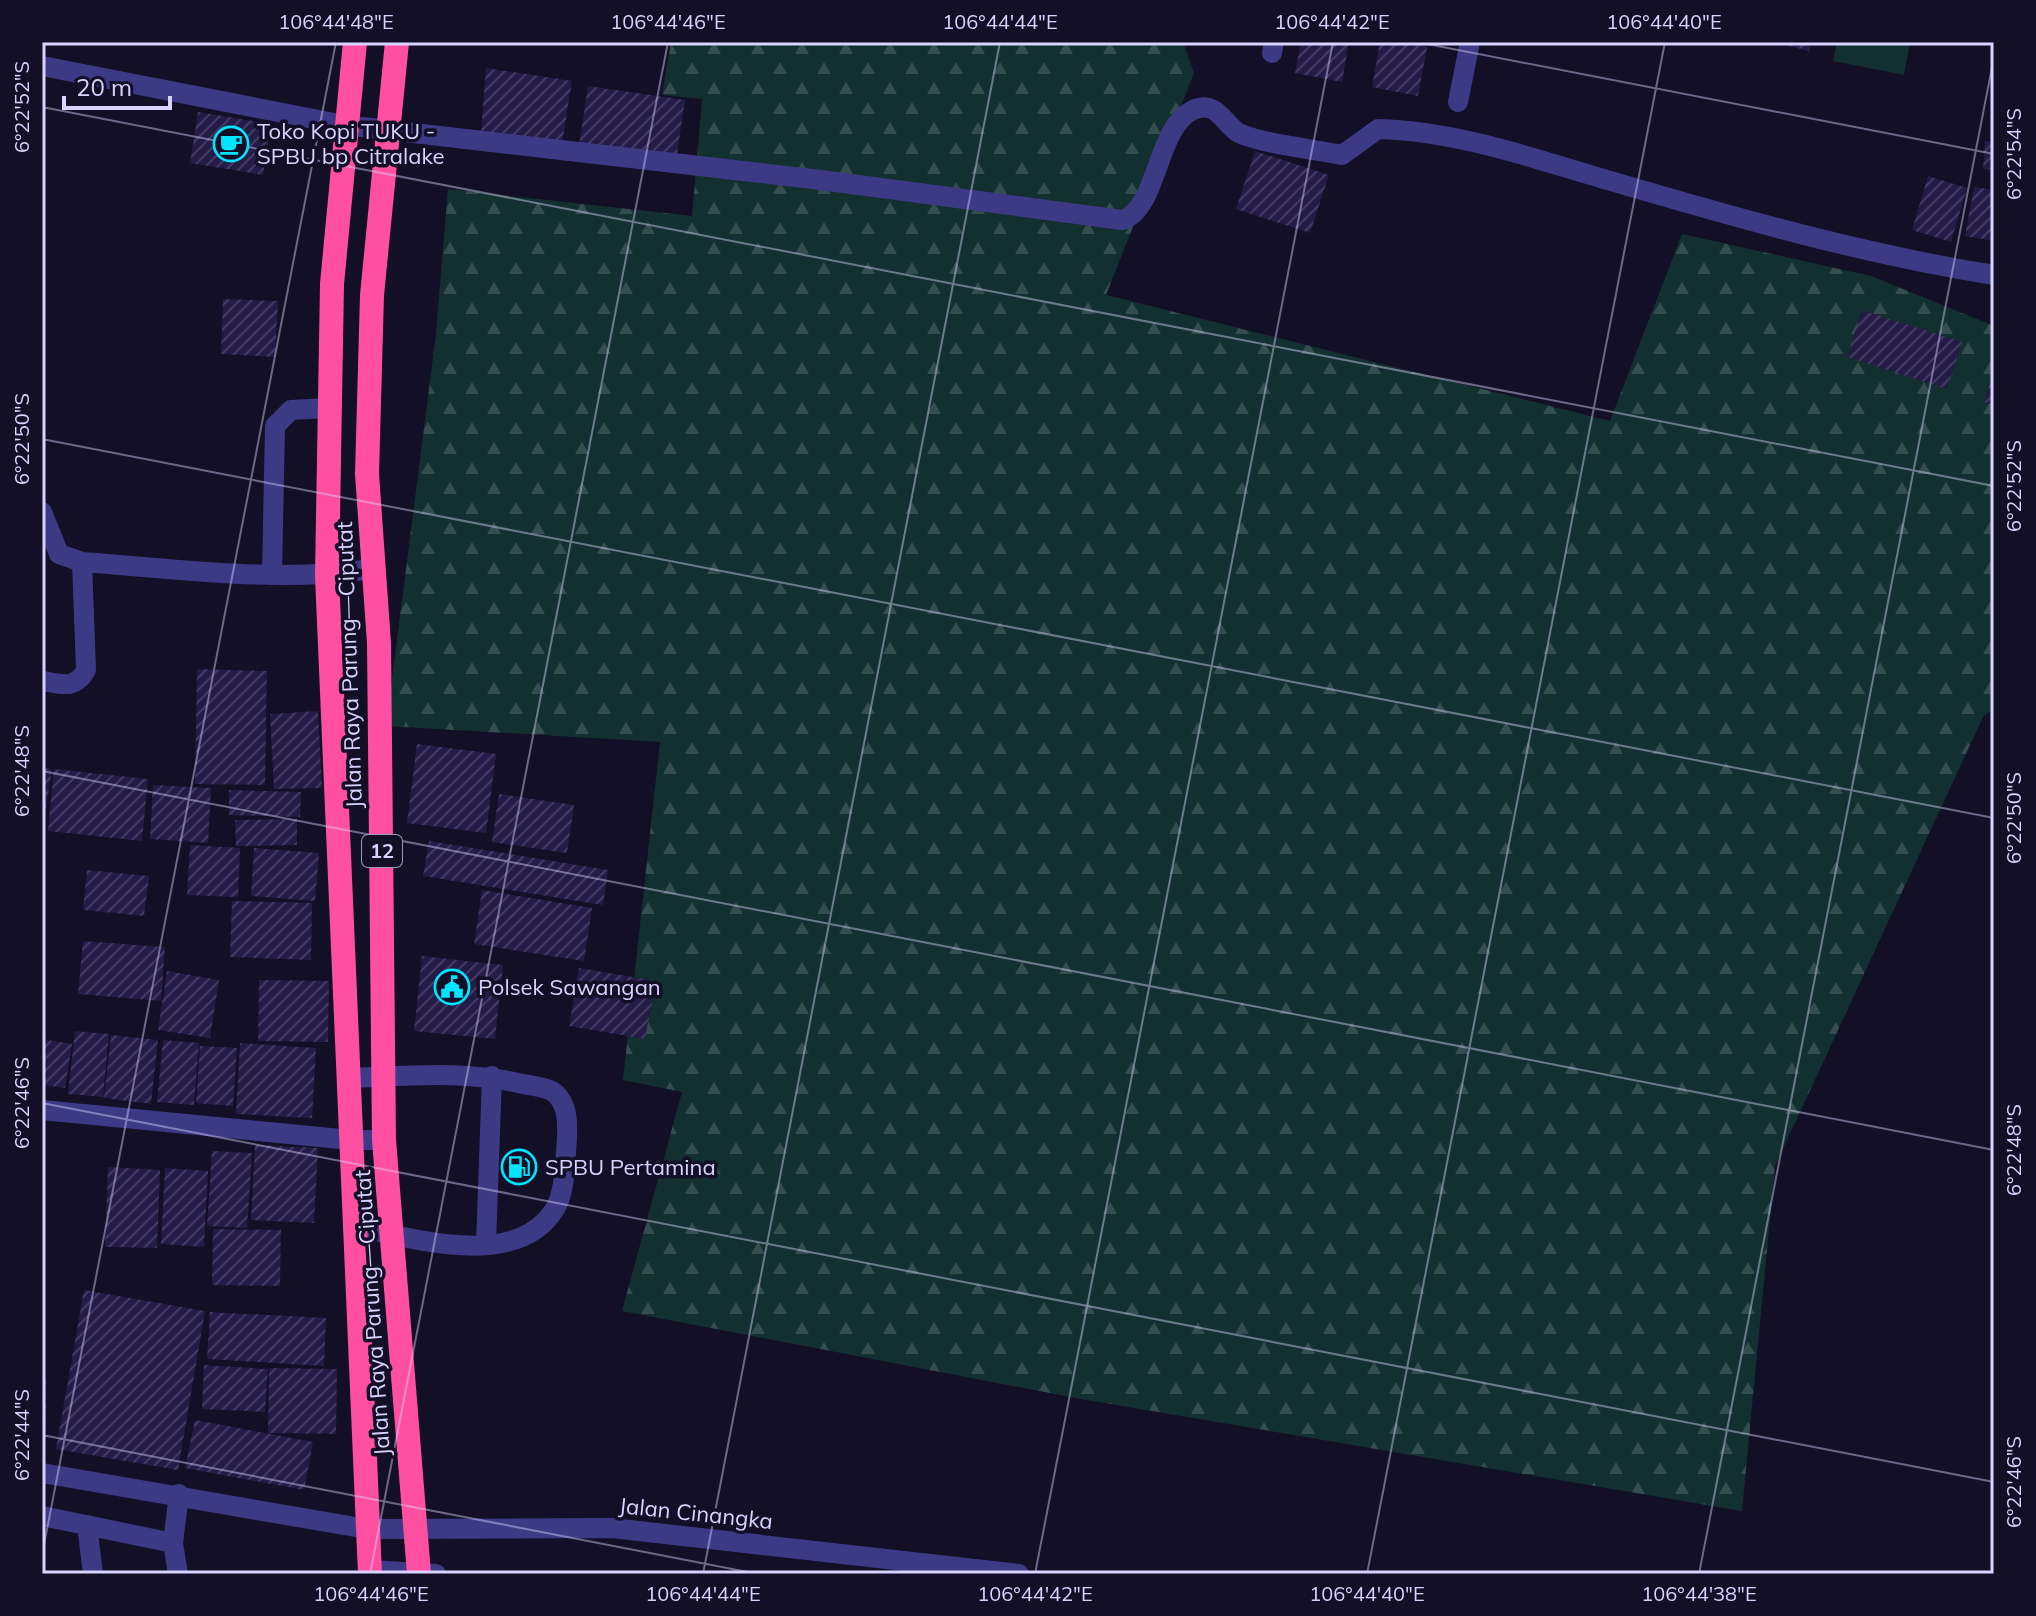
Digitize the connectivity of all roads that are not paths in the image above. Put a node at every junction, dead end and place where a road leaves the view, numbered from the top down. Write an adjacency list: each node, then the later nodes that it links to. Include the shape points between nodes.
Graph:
1 (355, 42): 6 (highway, Jalan Raya Parung—Ciputat / 12)
2 (397, 42): 7 (highway, Jalan Raya Parung—Ciputat / 12)
3 (1470, 42): 5 (street)
4 (42, 66): 6 (street)
5 (1458, 102)
6 (344, 125): 7 (street); 9 (highway, Jalan Raya Parung—Ciputat / 12)
7 (388, 129): 8 (street, via 1122,220 1138,208 1179,118 1198,107 1217,111 1238,133 1342,155 1378,129 1487,146 1709,210 1935,266); 12 (highway, Jalan Raya Parung—Ciputat / 12, via 372,295 367,474)
8 (1994, 275)
9 (328, 408): 13 (street, via 291,410 275,426); 14 (highway, Jalan Raya Parung—Ciputat / 12)
10 (42, 512): 11 (street, via 59,554)
11 (82, 562): 13 (street); 15 (street, via 86,670 70,685)
12 (373, 569): 14 (street); 16 (highway, Jalan Raya Parung—Ciputat / 12, via 379,643)
13 (272, 575): 14 (street)
14 (327, 576): 18 (highway, Jalan Raya Parung—Ciputat / 12)
15 (42, 681)
16 (385, 1076): 17 (street); 18 (street); 21 (highway, Jalan Raya Parung—Ciputat / 12)
17 (492, 1076): 24 (street); 24 (street, via 551,1090 565,1104 567,1133 558,1204 542,1226 512,1240)
18 (348, 1078): 20 (highway, Jalan Raya Parung—Ciputat / 12)
19 (42, 1110): 20 (street)
20 (351, 1140): 21 (street); 22 (highway, Jalan Raya Parung—Ciputat / 12)
21 (384, 1140): 23 (highway, Jalan Raya Parung—Ciputat / 12)
22 (358, 1227): 23 (street); 30 (highway, Jalan Raya Parung—Ciputat / 12)
23 (394, 1234): 24 (street); 29 (highway, Jalan Raya Parung—Ciputat / 12)
24 (486, 1244)
25 (42, 1473): 26 (street, Jalan Cinangka)
26 (179, 1494): 30 (street, Jalan Cinangka); 31 (street)
27 (42, 1516): 28 (street)
28 (87, 1525): 31 (street); 33 (street)
29 (413, 1528): 30 (street, Jalan Cinangka); 35 (highway, Jalan Raya Parung—Ciputat / 12); 37 (street, Jalan Cinangka, via 612,1528)
30 (367, 1529): 32 (highway, Jalan Raya Parung—Ciputat / 12)
31 (173, 1543): 34 (street)
32 (370, 1572): 35 (street)
33 (93, 1574)
34 (178, 1574)
35 (418, 1574): 36 (street)
36 (436, 1574)
37 (1019, 1574)

